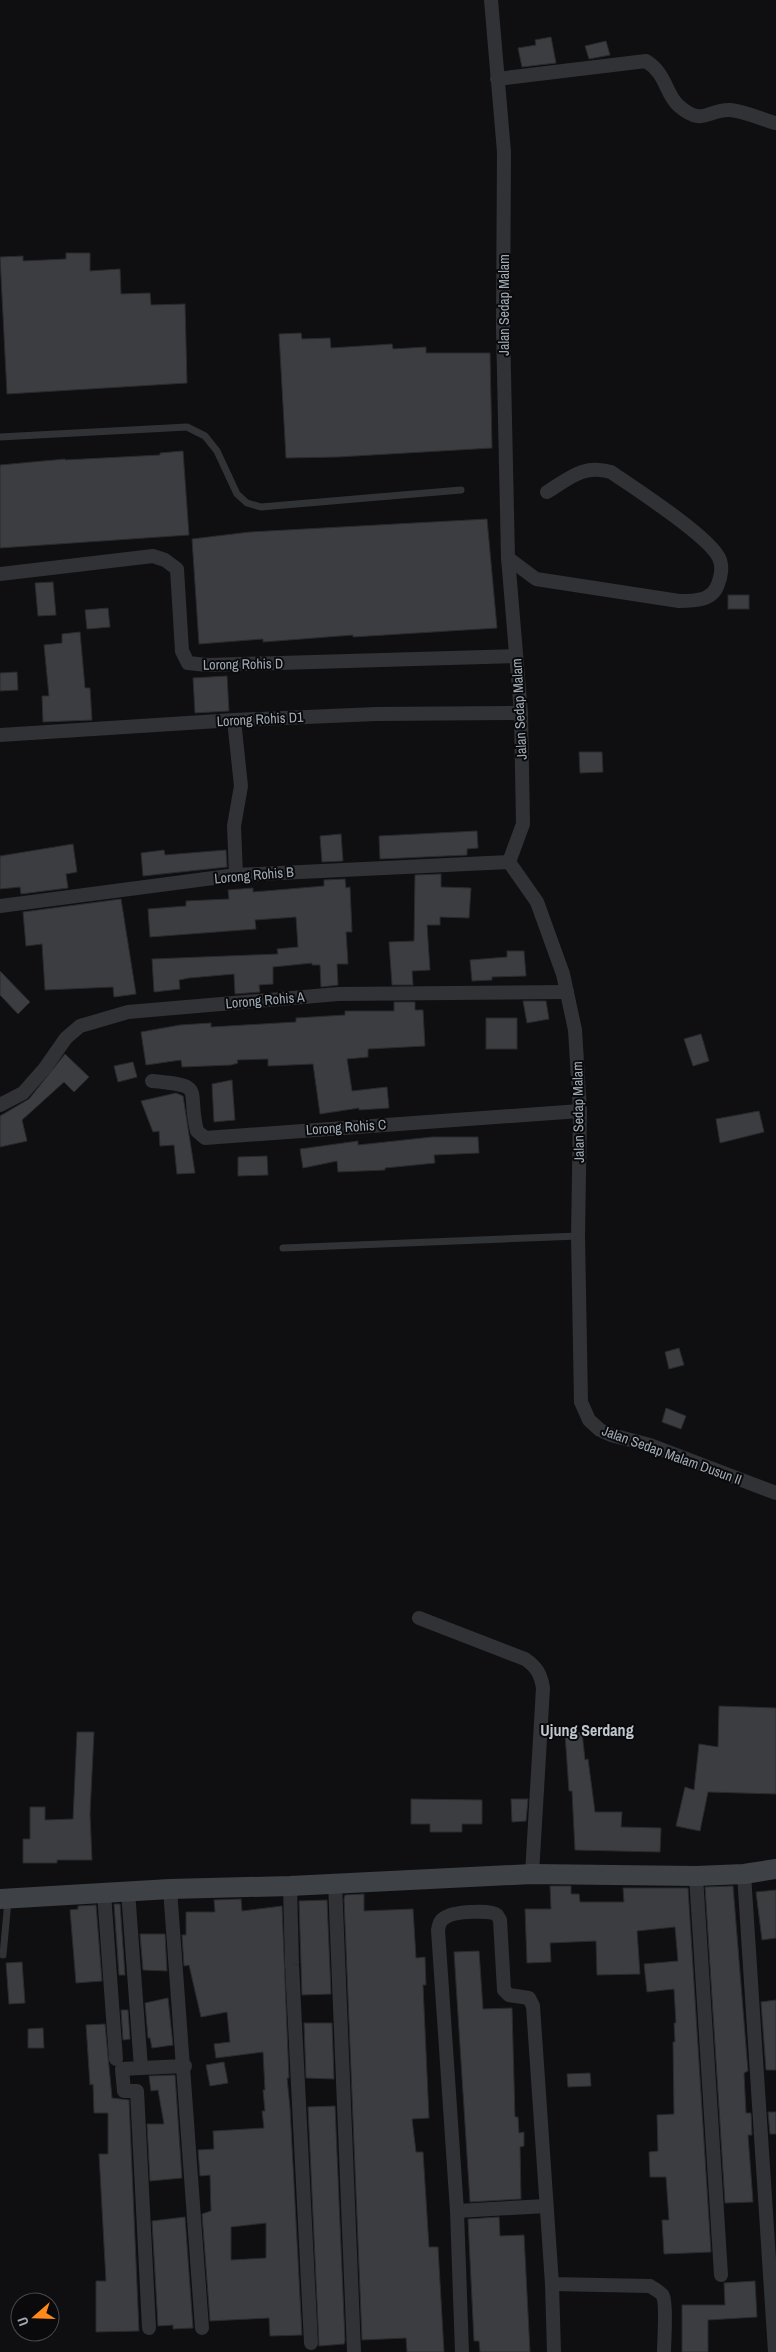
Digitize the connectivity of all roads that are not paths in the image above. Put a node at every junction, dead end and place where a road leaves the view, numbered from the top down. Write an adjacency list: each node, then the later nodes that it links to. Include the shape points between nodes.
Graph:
1 (491, 0): 2 (street, Jalan Sedap Malam)
2 (497, 79): 3 (street, via 646,60 660,72 678,106 695,116 731,110); 7 (street, Jalan Sedap Malam, via 504,152)
3 (775, 123)
4 (0, 437): 5 (lane, via 187,426 206,436 217,451 237,494 247,503 261,507)
5 (461, 490)
6 (547, 492): 7 (street, via 584,470 596,468 611,472 698,535 716,553 721,568 717,587 710,596 679,601 536,578)
7 (508, 558): 9 (street, Jalan Sedap Malam)
8 (0, 574): 9 (street, Lorong Rohis D, via 153,556 165,560 177,569 182,651 188,663)
9 (516, 656): 10 (street, Jalan Sedap Malam)
10 (520, 713): 11 (street, Lorong Rohis D1, via 376,714); 13 (street, Jalan Sedap Malam, via 523,824)
11 (234, 720): 12 (street, Lorong Rohis D1); 14 (street, via 241,786 234,826)
12 (0, 736)
13 (509, 862): 14 (street, Lorong Rohis B); 16 (street, Jalan Sedap Malam, via 537,902)
14 (236, 875): 15 (street, Lorong Rohis B)
15 (0, 906)
16 (567, 992): 18 (street, Lorong Rohis A, via 338,994 128,1012 80,1026 66,1038 23,1092); 19 (street, Jalan Sedap Malam, via 575,1030)
17 (152, 1081): 19 (street, Lorong Rohis C, via 188,1086 193,1095 197,1132 205,1138)
18 (0, 1105)
19 (580, 1111): 20 (street, Jalan Sedap Malam)
20 (578, 1236): 21 (lane); 22 (street, Jalan Sedap Malam)
21 (283, 1248)
22 (581, 1402): 23 (street, Jalan Sedap Malam Dusun II, via 589,1420 600,1430 650,1445)
23 (776, 1493)
24 (419, 1618): 26 (street, via 525,1659 541,1677)
25 (776, 1869): 27 (main road)
26 (532, 1874): 28 (main road); 29 (main road)
27 (744, 1874): 28 (main road); 50 (street)
28 (696, 1876): 41 (street)
29 (335, 1883): 30 (main road); 46 (street)
30 (290, 1886): 31 (main road); 45 (street)
31 (170, 1889): 32 (main road); 37 (street)
32 (128, 1891): 33 (main road); 38 (street)
33 (104, 1893): 34 (main road); 36 (street)
34 (4, 1899): 35 (lane)
35 (3, 1955)
36 (116, 2059)
37 (184, 2066): 38 (street); 44 (street)
38 (141, 2068): 43 (street, via 122,2070 124,2091 137,2091)
39 (546, 2206): 40 (street); 40 (street, via 533,2006 528,1998 509,1995 504,1990 500,1920 488,1910 447,1916 440,1922 438,1930); 42 (street)
40 (456, 2211): 47 (street)
41 (721, 2275)
42 (552, 2284): 48 (street); 49 (street, via 650,2286 662,2295 664,2304)
43 (149, 2328)
44 (202, 2328)
45 (311, 2342)
46 (354, 2352)
47 (462, 2352)
48 (554, 2352)
49 (664, 2352)
50 (775, 2352)

